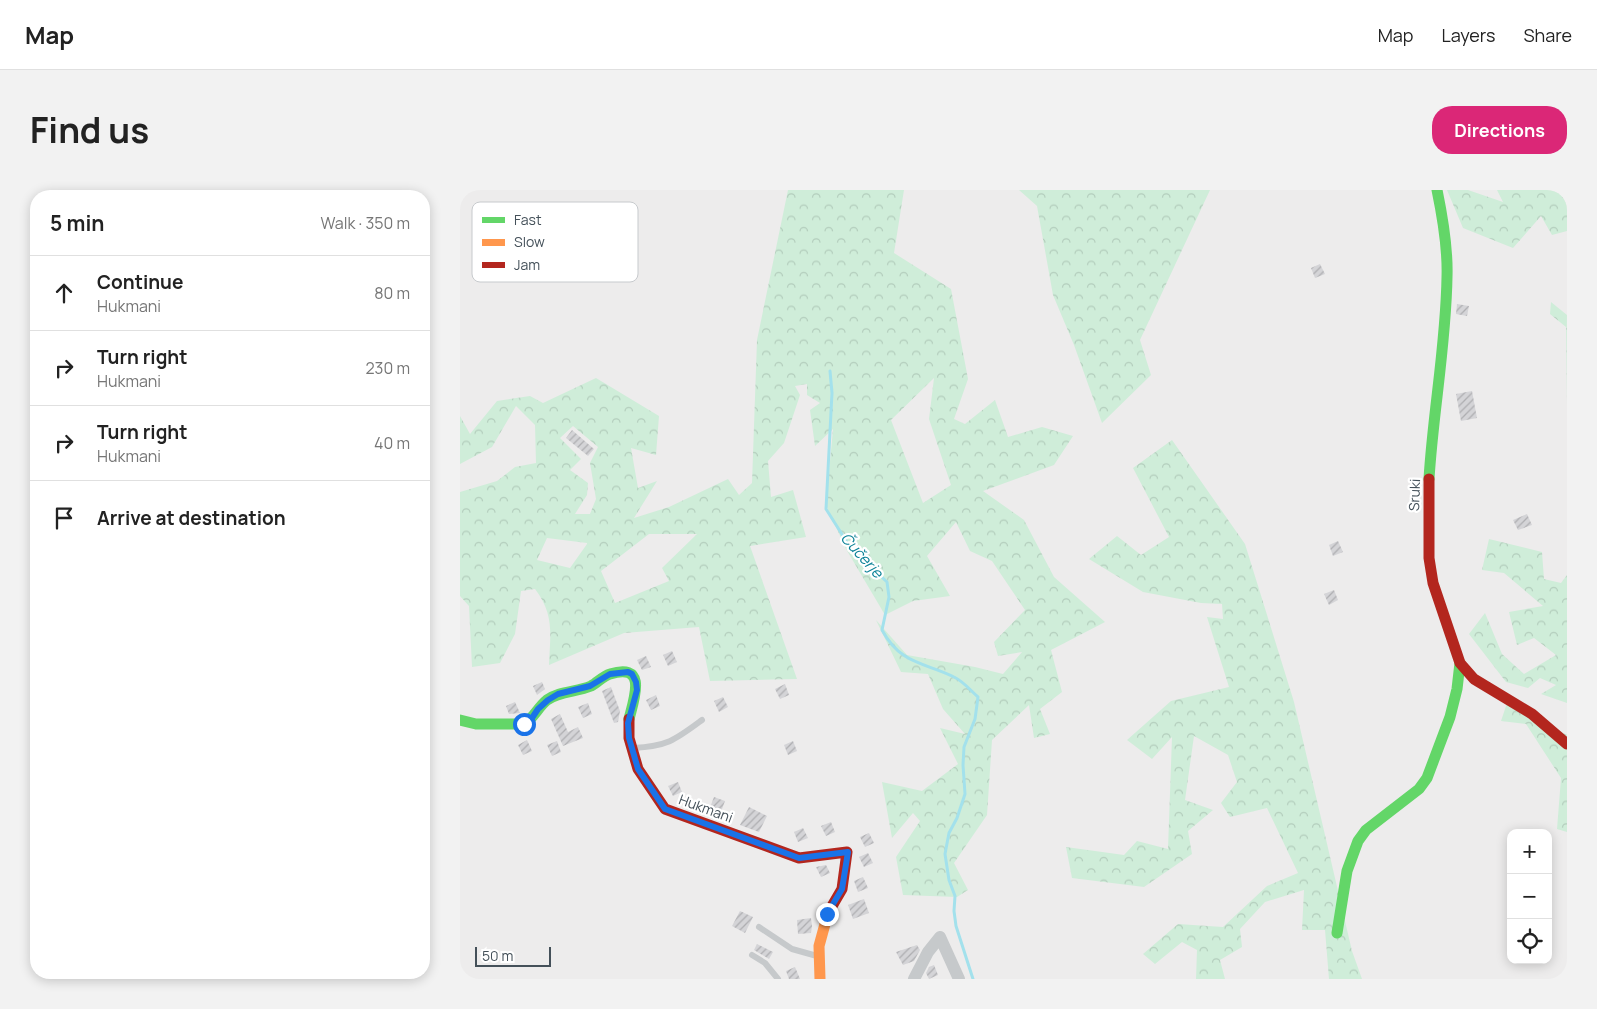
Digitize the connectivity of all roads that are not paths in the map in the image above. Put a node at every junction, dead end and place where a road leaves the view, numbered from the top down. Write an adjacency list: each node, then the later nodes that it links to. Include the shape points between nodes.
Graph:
1 (1436, 190): 2 (street, Sruki, via 1445,232 1447,276 1429,478 1429,558 1433,583)
2 (1460, 663): 5 (street, Sruki, via 1474,679 1532,714); 8 (street, via 1450,717 1427,778 1419,789 1366,830 1358,841 1347,870)
3 (460, 720): 6 (street, Hukmani, via 476,724 524,724 558,694 590,686 610,674 628,672 636,682 637,690 627,730)
4 (702, 720): 6 (lane, via 665,744)
5 (1567, 744)
6 (632, 748): 10 (street, Hukmani, via 638,769 665,809 799,858 848,852 842,889 827,914)
7 (759, 927): 10 (lane, via 792,949)
8 (1337, 933)
9 (752, 955): 11 (lane, via 765,963)
10 (819, 956): 12 (street, Hukmani)
11 (778, 979)
12 (820, 979)
13 (914, 979): 14 (street, via 940,937)
14 (959, 979)

